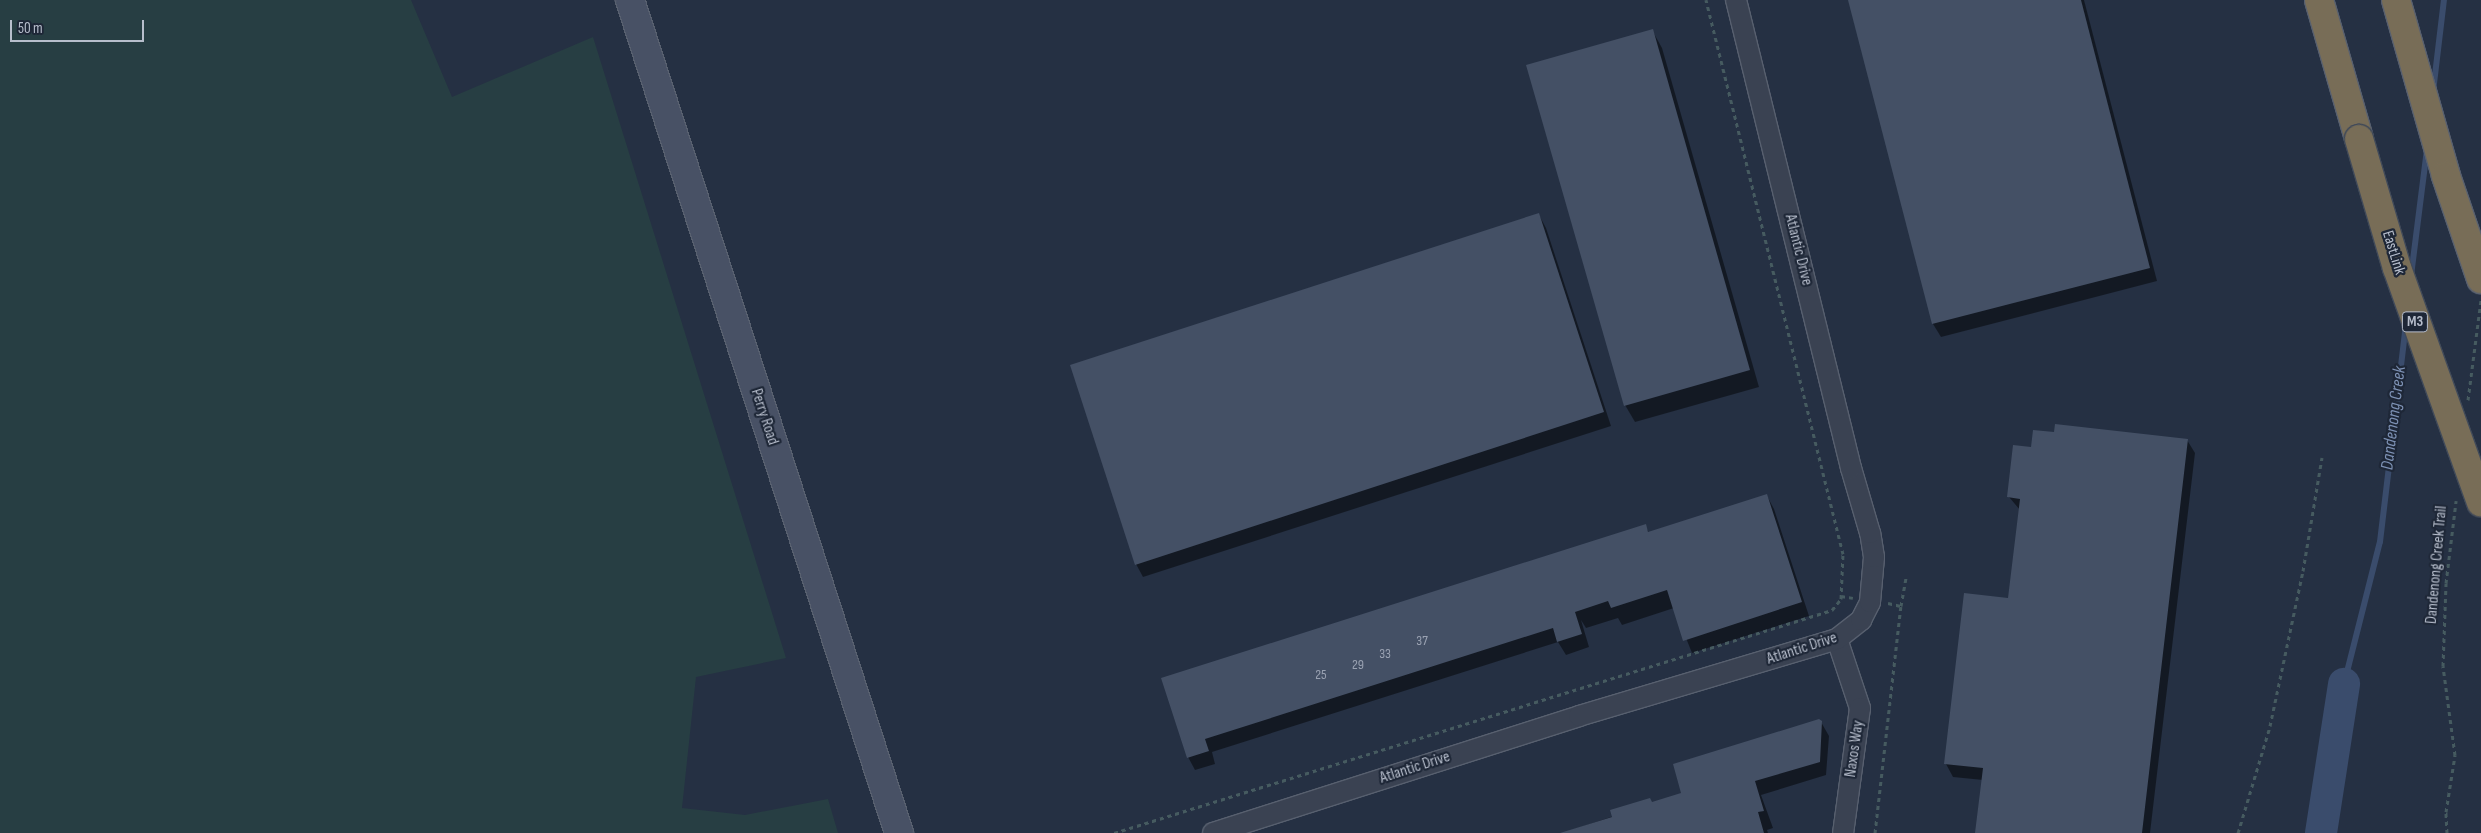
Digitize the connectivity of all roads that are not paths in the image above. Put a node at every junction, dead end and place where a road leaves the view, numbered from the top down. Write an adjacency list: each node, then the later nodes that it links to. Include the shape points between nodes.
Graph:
1 (630, 0): 8 (main road, Perry Road)
2 (1736, 0): 7 (street, Atlantic Drive, via 1874,557 1866,611 1861,620)
3 (2319, 0): 6 (highway, EastLink / M3, bridge)
4 (2396, 0): 5 (highway, via 2443,167)
5 (2481, 279)
6 (2469, 499)
7 (1837, 639): 9 (street, Atlantic Drive, via 1578,716); 10 (street, Naxos Way, via 1860,708)
8 (899, 833)
9 (1213, 833)
10 (1843, 833)

